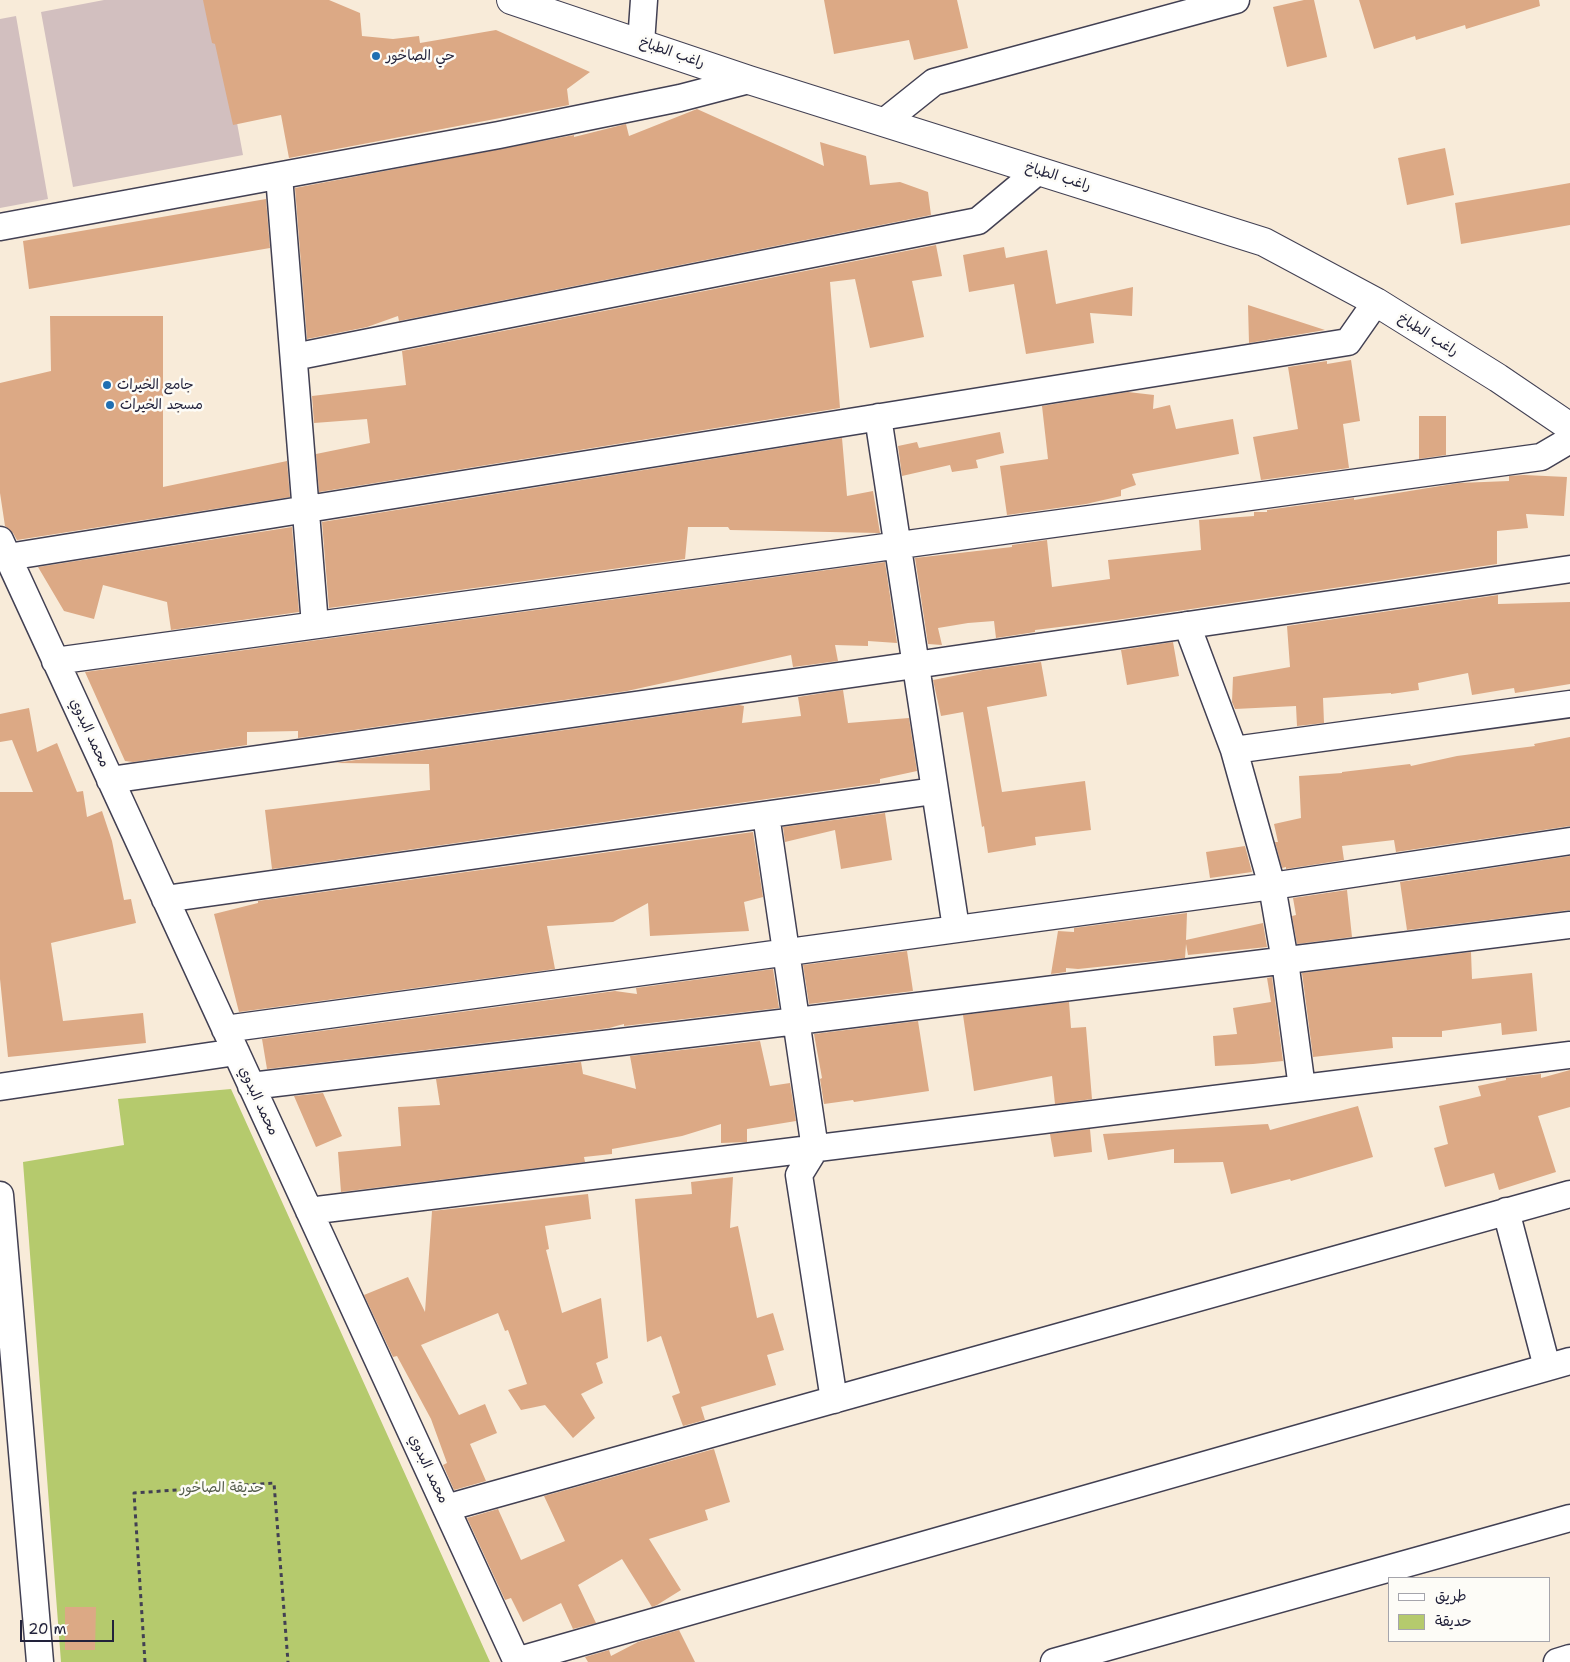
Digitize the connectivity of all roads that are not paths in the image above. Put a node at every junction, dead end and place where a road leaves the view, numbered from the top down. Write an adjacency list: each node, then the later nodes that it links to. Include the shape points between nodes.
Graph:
1 (511, 0): 4 (main road, راغب الطباخ)
2 (1236, 0): 6 (street, via 934,82)
3 (648, 2): 4 (street)
4 (641, 43): 5 (main road, راغب الطباخ)
5 (749, 80): 6 (main road, راغب الطباخ); 8 (street, via 680,98)
6 (884, 122): 7 (main road, راغب الطباخ)
7 (1038, 171): 10 (main road, راغب الطباخ, via 1264,242); 11 (street, via 978,221)
8 (280, 176): 9 (street); 11 (street)
9 (0, 227)
10 (1376, 302): 12 (street, via 1348,342); 13 (main road, راغب الطباخ)
11 (294, 357): 15 (street)
12 (878, 418): 15 (street); 16 (street)
13 (1570, 427)
14 (1570, 440): 16 (street, via 1542,457)
15 (306, 510): 17 (street); 20 (street)
16 (897, 546): 20 (street); 23 (street)
17 (4, 549): 19 (street, محمد البدوي)
18 (1570, 569): 21 (street)
19 (10, 586): 22 (street, محمد البدوي)
20 (315, 625): 22 (street)
21 (1187, 626): 23 (street); 25 (street)
22 (55, 661): 26 (street, محمد البدوي)
23 (915, 665): 26 (street); 27 (street)
24 (1570, 704): 25 (street)
25 (1234, 750): 30 (street)
26 (110, 780): 31 (street, محمد البدوي)
27 (934, 791): 28 (street); 33 (street)
28 (766, 815): 31 (street); 34 (street)
29 (1570, 841): 30 (street)
30 (1272, 886): 33 (street); 35 (street)
31 (166, 899): 37 (street, محمد البدوي)
32 (1570, 925): 35 (street)
33 (956, 928): 34 (street)
34 (786, 952): 36 (street); 37 (street)
35 (1284, 960): 36 (street); 41 (street)
36 (796, 1021): 39 (street); 42 (street)
37 (230, 1041): 39 (street, محمد البدوي); 40 (street)
38 (1570, 1055): 41 (street)
39 (252, 1086): 45 (street, محمد البدوي)
40 (0, 1087)
41 (1302, 1088): 42 (street)
42 (815, 1149): 45 (street); 48 (street, via 799,1175)
43 (1570, 1194): 46 (street)
44 (0, 1195): 52 (street)
45 (309, 1211): 49 (street, محمد البدوي)
46 (1506, 1211): 47 (street); 48 (street)
47 (1559, 1364): 53 (street)
48 (834, 1400): 49 (street)
49 (446, 1508): 53 (street, محمد البدوي)
50 (1570, 1518): 54 (street)
51 (1570, 1658): 55 (street)
52 (40, 1662)
53 (517, 1662)
54 (1054, 1662)
55 (1557, 1662)

